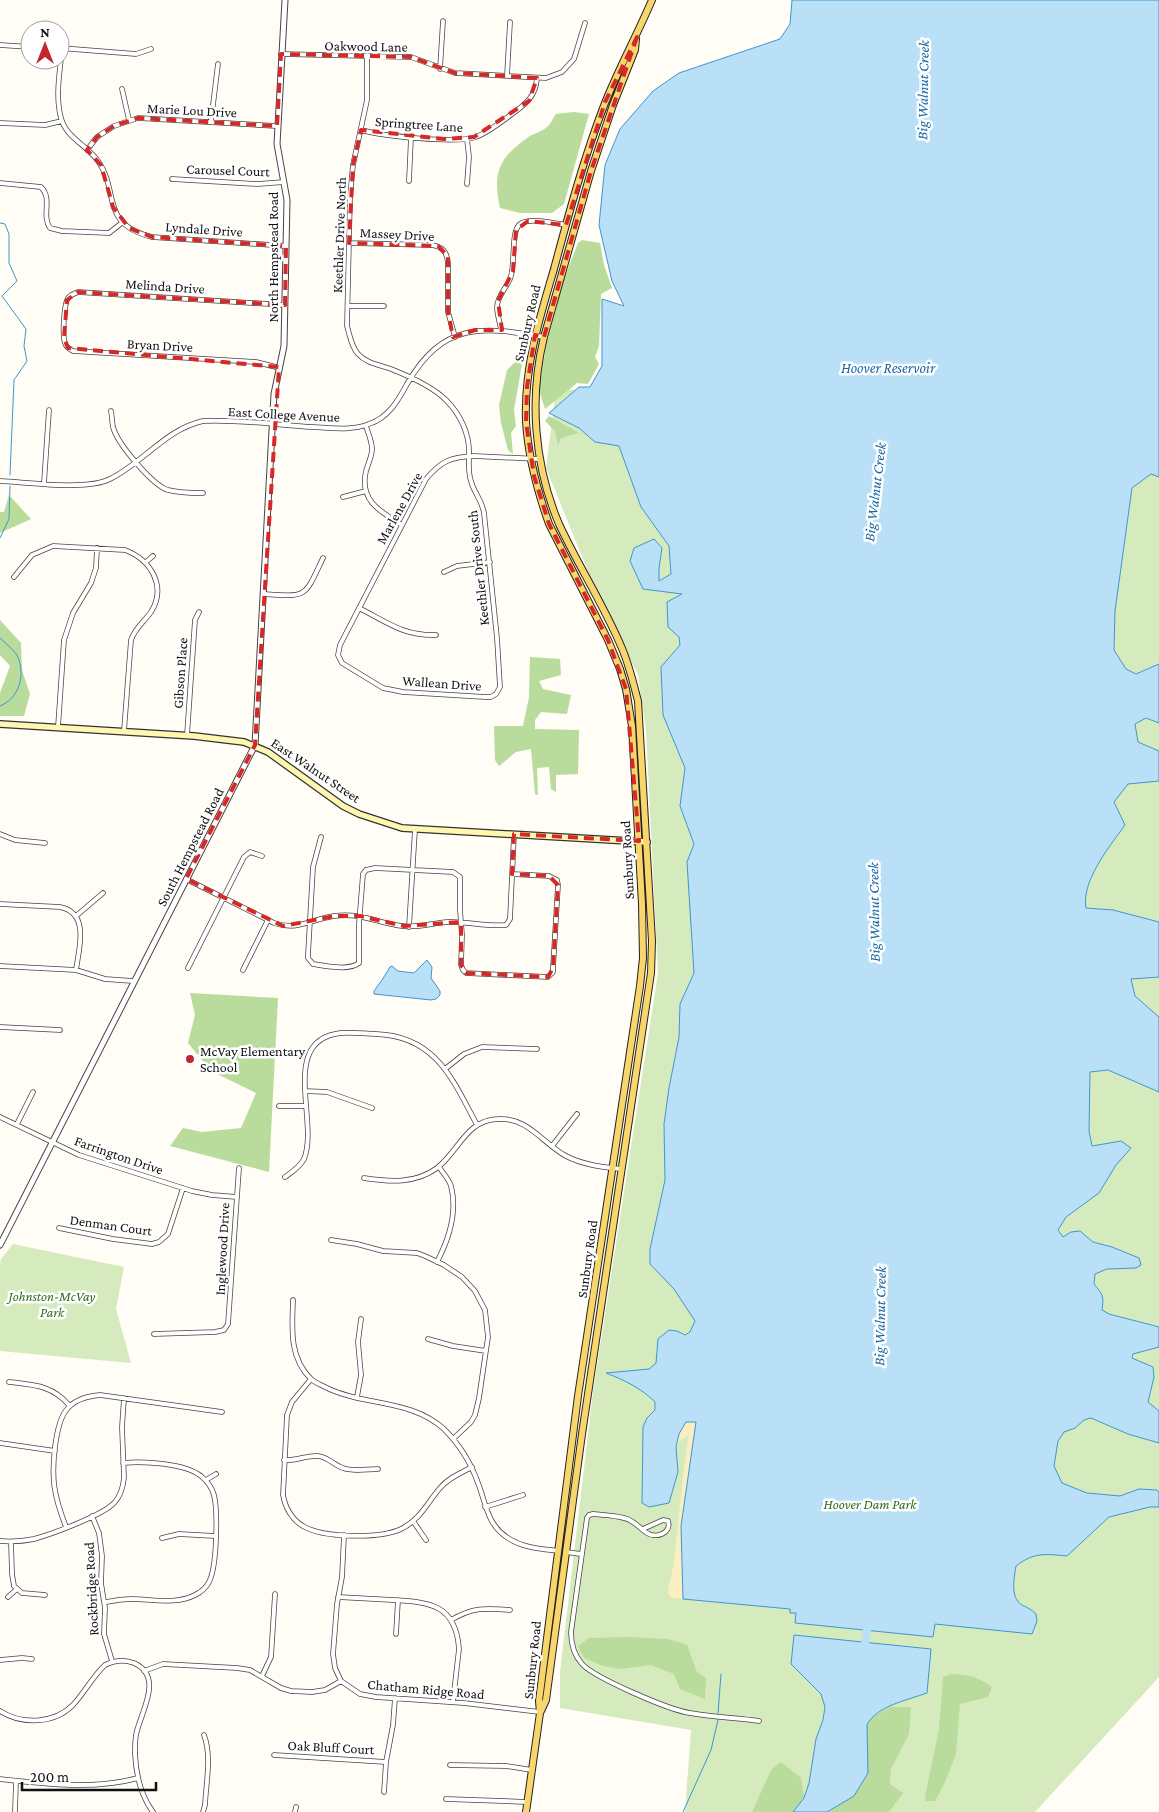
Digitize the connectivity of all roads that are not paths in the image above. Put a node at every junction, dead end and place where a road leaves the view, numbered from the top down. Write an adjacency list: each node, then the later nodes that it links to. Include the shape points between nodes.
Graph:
1 (285, 0): 11 (street, North Hempstead Road)
2 (652, 0): 6 (main road, Sunbury Road)
3 (443, 22): 14 (street)
4 (510, 22): 16 (street)
5 (584, 23): 17 (street, via 577,51 568,66 554,76)
6 (637, 37): 34 (main road, Sunbury Road, via 605,102); 44 (main road, Sunbury Road, via 591,170)
7 (0, 45): 8 (street)
8 (20, 46)
9 (70, 49): 10 (street, via 136,54)
10 (151, 49)
11 (281, 54): 12 (street, Oakwood Lane); 23 (street, North Hempstead Road)
12 (367, 57): 14 (street, Oakwood Lane, via 411,57); 24 (street, Keethler Drive North, via 367,100)
13 (218, 64): 21 (street)
14 (440, 69): 16 (street, Oakwood Lane, via 454,73)
15 (60, 70): 20 (street, via 58,98)
16 (507, 76): 17 (street, Oakwood Lane)
17 (538, 78): 26 (street, Springtree Lane, via 533,96 524,106 484,134)
18 (122, 89): 19 (street)
19 (129, 120): 21 (street, Marie Lou Drive); 27 (street, Marie Lou Drive, via 97,137)
20 (62, 121): 22 (street, via 45,125); 27 (street, via 68,133)
21 (212, 121): 23 (street, Marie Lou Drive)
22 (0, 123)
23 (277, 126): 30 (street, North Hempstead Road)
24 (361, 130): 25 (street, Springtree Lane); 35 (street, Keethler Drive North, via 350,188)
25 (412, 137): 26 (street, Springtree Lane); 29 (street)
26 (467, 139): 32 (street)
27 (87, 150): 33 (street, via 101,165 113,206 118,218)
28 (172, 179): 30 (street, Carousel Court, via 258,184)
29 (409, 181)
30 (284, 182): 36 (street, North Hempstead Road)
31 (0, 184): 33 (street, via 41,187 47,198 46,218 50,228 109,234)
32 (468, 184)
33 (124, 222): 36 (street, Lyndale Drive, via 129,228 152,237)
34 (566, 225): 41 (street, via 528,221 518,227 513,271 498,301); 42 (main road, Sunbury Road)
35 (349, 242): 38 (street, Keethler Drive North); 43 (street, Massey Drive, via 432,245 444,250 448,256 448,312)
36 (286, 246): 37 (street, North Hempstead Road)
37 (285, 305): 40 (street, Melinda Drive, via 78,292 67,300); 45 (street, North Hempstead Road)
38 (348, 306): 39 (street); 46 (street, Keethler Drive North, via 347,326 353,347 360,356)
39 (384, 306)
40 (64, 320): 45 (street, Bryan Drive, via 65,343 73,351 256,362)
41 (501, 330): 42 (street, East College Avenue); 43 (street, East College Avenue, via 475,330)
42 (535, 335): 44 (street, East College Avenue); 52 (main road, Sunbury Road, via 527,387 526,422)
43 (455, 337): 46 (street, East College Avenue, via 430,352)
44 (544, 337): 53 (main road, Sunbury Road, via 536,381)
45 (280, 368): 49 (street, North Hempstead Road, via 274,394)
46 (411, 378): 50 (street, East College Avenue, via 385,415); 51 (street, Keethler Drive South, via 437,392 453,407 465,428)
47 (50, 410): 56 (street)
48 (111, 411): 54 (street, via 113,428)
49 (273, 424): 50 (street, East College Avenue, via 342,428); 54 (street, East College Avenue, via 209,421 190,424); 68 (street, South Hempstead Road)
50 (366, 426): 57 (street, via 372,448 365,473)
51 (469, 456): 52 (street, Marlene Drive); 60 (street, Marlene Drive, via 439,464 426,478); 65 (street, Keethler Drive South, via 470,481 483,504)
52 (531, 459): 53 (street, Marlene Drive); 79 (main road, Sunbury Road, via 549,524 620,668 631,718)
53 (539, 459): 85 (main road, Sunbury Road, via 560,525 621,645 632,675 640,720)
54 (136, 461): 56 (street, East College Avenue, via 109,480 99,483); 58 (street, via 147,476 162,487)
55 (0, 480): 56 (street, East College Avenue)
56 (44, 483)
57 (366, 491): 59 (street); 60 (street, via 374,507)
58 (204, 493)
59 (343, 497)
60 (402, 525): 69 (street, Marlene Drive)
61 (97, 548): 64 (street, via 125,550); 67 (street, via 46,548 32,555); 75 (street, via 91,583 73,613 64,640)
62 (153, 556): 64 (street)
63 (323, 558): 68 (street, via 302,594)
64 (146, 562): 76 (street, via 156,583 156,598 131,640)
65 (490, 562): 66 (street, via 457,566); 73 (street, Keethler Drive South, via 500,687)
66 (444, 572)
67 (14, 577)
68 (264, 594): 78 (street, South Hempstead Road)
69 (359, 608): 71 (street, via 409,633); 72 (street, Marlene Drive)
70 (199, 612): 77 (street, Gibson Place, via 195,620)
71 (436, 635)
72 (338, 655): 73 (street, Wallean Drive, via 342,663 389,689 485,697)
73 (496, 694)
74 (0, 724): 75 (main road, East Walnut Street)
75 (58, 727): 76 (main road, East Walnut Street)
76 (124, 731): 77 (main road, East Walnut Street)
77 (187, 735): 78 (main road, East Walnut Street)
78 (255, 746): 80 (main road, East Walnut Street, via 343,806 388,824); 90 (street, South Hempstead Road)
79 (635, 787): 84 (main road, Sunbury Road); 85 (main road, via 640,801 642,833)
80 (415, 829): 82 (main road, East Walnut Street); 88 (street)
81 (0, 834): 86 (street, via 15,840)
82 (514, 834): 84 (main road, East Walnut Street); 89 (street)
83 (322, 837): 98 (street, via 313,868)
84 (639, 841): 85 (main road, East Walnut Street); 99 (main road, via 645,904); 118 (main road, Sunbury Road, via 643,958)
85 (647, 842): 99 (main road, Sunbury Road)
86 (46, 843)
87 (262, 856): 92 (street, via 253,852 246,855)
88 (412, 870): 95 (street, via 366,870); 97 (street, via 457,874 460,877); 100 (street)
89 (512, 874): 97 (street, via 507,924); 97 (street, via 549,876 557,880 550,975 466,973 461,965)
90 (186, 879): 92 (street); 105 (street, South Hempstead Road)
91 (103, 892): 94 (street)
92 (223, 898): 96 (street); 102 (street)
93 (0, 904): 94 (street, via 60,907)
94 (76, 916): 103 (street, via 81,930)
95 (360, 916): 98 (street, via 335,916); 98 (street, via 360,960 354,966 310,962); 100 (street)
96 (268, 920): 98 (street, via 292,927); 104 (street)
97 (461, 922): 100 (street)
98 (310, 923)
99 (652, 924): 127 (main road, Sunbury Road, via 651,973)
100 (409, 926)
101 (0, 966): 103 (street)
102 (188, 968)
103 (76, 970): 105 (street, via 105,979)
104 (243, 970)
105 (133, 981): 122 (street, South Hempstead Road)
106 (0, 1027): 107 (street)
107 (60, 1030)
108 (317, 1035): 109 (street)
109 (320, 1040): 111 (street, via 338,1033 394,1036 425,1050); 112 (street, via 306,1061)
110 (537, 1049): 111 (street, via 482,1047 464,1054)
111 (445, 1069): 121 (street)
112 (306, 1091): 115 (street); 116 (street, via 327,1092)
113 (33, 1092): 120 (street)
114 (278, 1106): 115 (street)
115 (306, 1106): 128 (street, via 308,1140 303,1160)
116 (372, 1108)
117 (577, 1114): 123 (street)
118 (620, 1115): 126 (main road, Sunbury Road); 127 (main road)
119 (0, 1117): 120 (street, Farrington Drive)
120 (16, 1124): 122 (street, Farrington Drive)
121 (477, 1125): 123 (street, via 497,1119 515,1121 531,1128); 124 (street)
122 (51, 1142): 130 (street, Farrington Drive, via 79,1155); 135 (street, South Hempstead Road)
123 (552, 1146): 126 (street, via 577,1161)
124 (438, 1167): 129 (street, via 411,1180 385,1182); 136 (street, via 451,1186 453,1201 450,1234)
125 (239, 1168): 131 (street, Inglewood Drive)
126 (613, 1168): 127 (street); 132 (main road); 158 (main road, Sunbury Road)
127 (621, 1169): 132 (main road, Sunbury Road)
128 (285, 1177)
129 (364, 1178)
130 (182, 1188): 131 (street, Farrington Drive); 133 (street, Denman Court, via 168,1234 159,1242 113,1240)
131 (237, 1197): 139 (street, Inglewood Drive, via 230,1317 224,1330)
132 (614, 1218): 171 (main road, Sunbury Road)
133 (59, 1228)
134 (331, 1240): 136 (street, via 384,1251 417,1253)
135 (0, 1245)
136 (437, 1262): 141 (street, via 469,1283 480,1299 488,1323)
137 (293, 1300): 142 (street, via 292,1339 297,1359)
138 (361, 1319): 144 (street, via 358,1342 361,1375)
139 (154, 1334)
140 (428, 1339): 141 (street)
141 (486, 1352): 148 (street, via 475,1415)
142 (311, 1379): 144 (street, via 339,1394); 151 (street, via 292,1402 287,1415)
143 (9, 1382): 146 (street, via 52,1390)
144 (357, 1397): 148 (street, via 409,1408 431,1418)
145 (124, 1398): 146 (street, via 87,1396); 147 (street); 152 (street)
146 (69, 1405): 150 (street, via 59,1421)
147 (222, 1412)
148 (453, 1439): 153 (street)
149 (0, 1443): 150 (street)
150 (55, 1451): 162 (street, via 55,1496)
151 (284, 1460): 154 (street, via 316,1456 344,1469); 164 (street, via 283,1495 285,1506 293,1517 311,1531)
152 (123, 1463): 156 (street, via 144,1462 180,1468); 160 (street, via 120,1494 107,1509)
153 (472, 1467): 159 (street); 161 (street, via 441,1487)
154 (378, 1469)
155 (216, 1474): 156 (street)
156 (206, 1480): 165 (street, via 214,1494)
157 (523, 1495): 159 (street)
158 (565, 1501): 170 (main road, Sunbury Road); 171 (main road, via 564,1547)
159 (485, 1507): 170 (street, via 491,1522 507,1538 530,1547)
160 (92, 1516): 162 (street); 180 (street, Rockbridge Road, via 99,1533)
161 (413, 1522): 164 (street, via 382,1535); 167 (street)
162 (66, 1527): 169 (street, via 34,1539)
163 (643, 1529): 163 (street, via 651,1534 661,1534 668,1531 669,1524 663,1520); 172 (street, via 623,1517 589,1515)
164 (344, 1535): 178 (street)
165 (215, 1536): 166 (street, via 179,1534); 180 (street, via 211,1576 203,1590 181,1600)
166 (162, 1538)
167 (426, 1540)
168 (0, 1541): 169 (street)
169 (11, 1542): 173 (street, via 12,1579)
170 (559, 1551): 171 (street); 174 (main road, via 558,1578); 193 (main road, Sunbury Road, via 538,1701)
171 (567, 1552): 172 (street); 174 (main road, Sunbury Road)
172 (581, 1554): 194 (street, via 571,1635 573,1650 583,1666 678,1711)
173 (17, 1589): 176 (street); 177 (street)
174 (562, 1592): 193 (main road, Sunbury Road, via 546,1700)
175 (275, 1594): 188 (street, via 271,1658)
176 (45, 1595)
177 (8, 1597)
178 (338, 1597): 179 (street); 189 (street, via 333,1654)
179 (398, 1600): 182 (street, via 423,1602 436,1607); 183 (street)
180 (105, 1602): 186 (street, Rockbridge Road, via 104,1634)
181 (510, 1610): 182 (street, via 475,1608)
182 (450, 1620): 191 (street, via 459,1649)
183 (396, 1634)
184 (32, 1659): 185 (street)
185 (0, 1660)
186 (112, 1661): 187 (street, via 130,1662); 192 (street, via 99,1670 72,1706 61,1713 34,1721 20,1720)
187 (144, 1671): 188 (street, via 158,1665 174,1664 237,1668); 200 (street, via 150,1684 150,1694 136,1735)
188 (262, 1676): 189 (street, via 291,1691 325,1690)
189 (341, 1681): 190 (street, Chatham Ridge Road, via 360,1694)
190 (395, 1698): 191 (street, Chatham Ridge Road); 197 (street)
191 (453, 1702): 193 (street, Chatham Ridge Road)
192 (0, 1711)
193 (540, 1712): 199 (main road, Sunbury Road)
194 (759, 1721)
195 (204, 1735): 208 (street, via 207,1753)
196 (274, 1755): 197 (street, Oak Bluff Court)
197 (386, 1762): 203 (street)
198 (450, 1765): 199 (street)
199 (532, 1770): 205 (main road, Sunbury Road)
200 (138, 1778): 202 (street, via 94,1785); 207 (street)
201 (0, 1779): 202 (street)
202 (16, 1781): 206 (street)
203 (384, 1792)
204 (446, 1799): 205 (street)
205 (527, 1802): 209 (main road, Sunbury Road)
206 (15, 1812)
207 (153, 1812)
208 (203, 1812)
209 (526, 1812)

